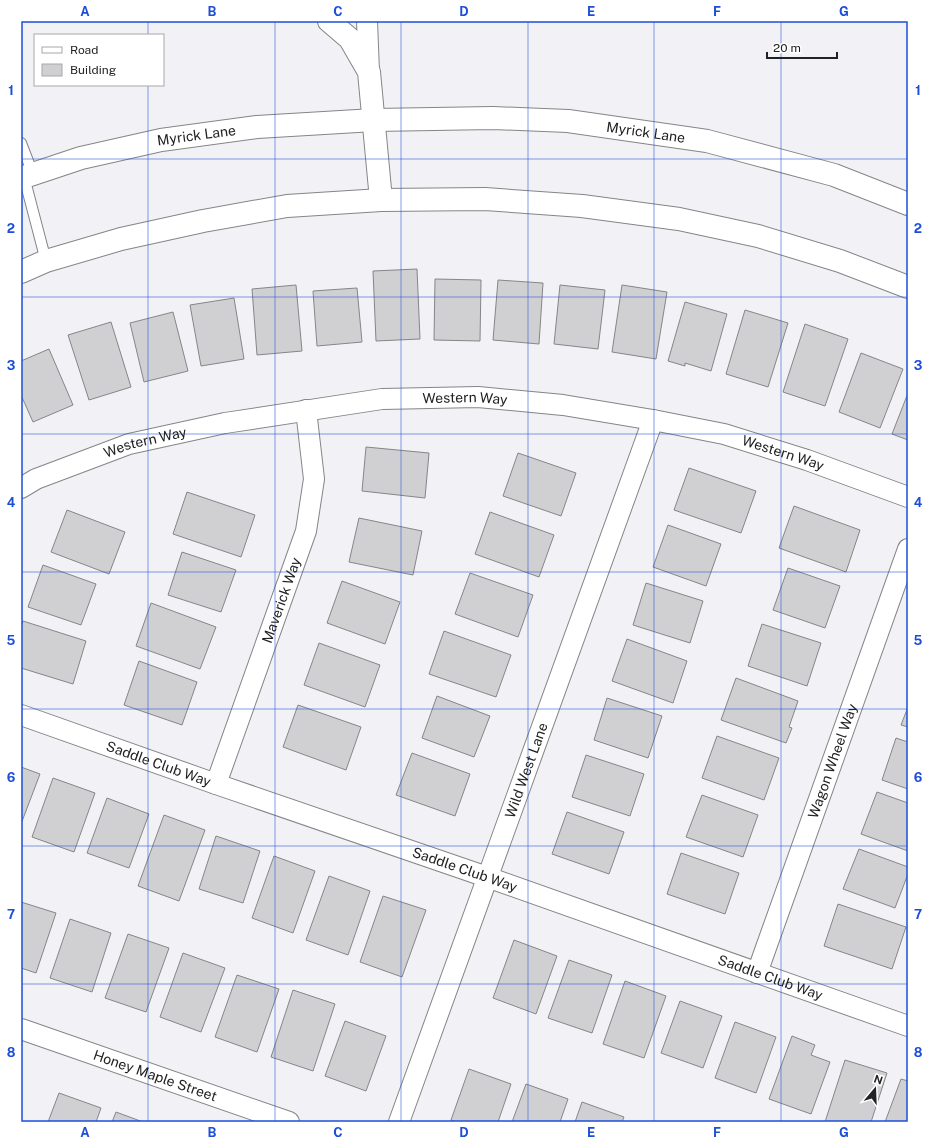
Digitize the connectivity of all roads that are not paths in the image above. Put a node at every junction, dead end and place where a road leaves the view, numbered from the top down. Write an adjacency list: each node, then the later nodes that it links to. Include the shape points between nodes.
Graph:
1 (330, 21): 3 (street, via 350,39)
2 (367, 21): 3 (street)
3 (369, 72): 4 (street)
4 (374, 120): 6 (street, Myrick Lane, via 257,127 161,140 81,158); 7 (street); 8 (street, Myrick Lane, via 493,118 568,122 707,141 834,175)
5 (21, 143): 6 (lane)
6 (26, 176): 9 (lane)
7 (381, 200): 9 (street, via 287,206 120,239); 11 (street, via 486,199 582,206 679,219 758,236 840,261)
8 (908, 204)
9 (46, 260): 10 (street)
10 (21, 272)
11 (908, 287)
12 (306, 410): 13 (street, Western Way, via 382,399 478,397 563,405); 14 (street, Western Way, via 225,423 129,444 36,479); 18 (street, Maverick Way, via 314,479 306,531)
13 (654, 420): 15 (street, Western Way, via 724,434 807,460); 19 (street, Wild West Lane)
14 (21, 488)
15 (908, 498)
16 (908, 549): 20 (street, Wagon Wheel Way)
17 (21, 715): 18 (street, Saddle Club Way)
18 (216, 784): 19 (street, Saddle Club Way)
19 (487, 877): 20 (street, Saddle Club Way); 24 (street, Wild West Lane)
20 (757, 973): 21 (street, Saddle Club Way)
21 (908, 1026)
22 (23, 1035): 23 (street, Honey Maple Street)
23 (289, 1122)
24 (399, 1122)

